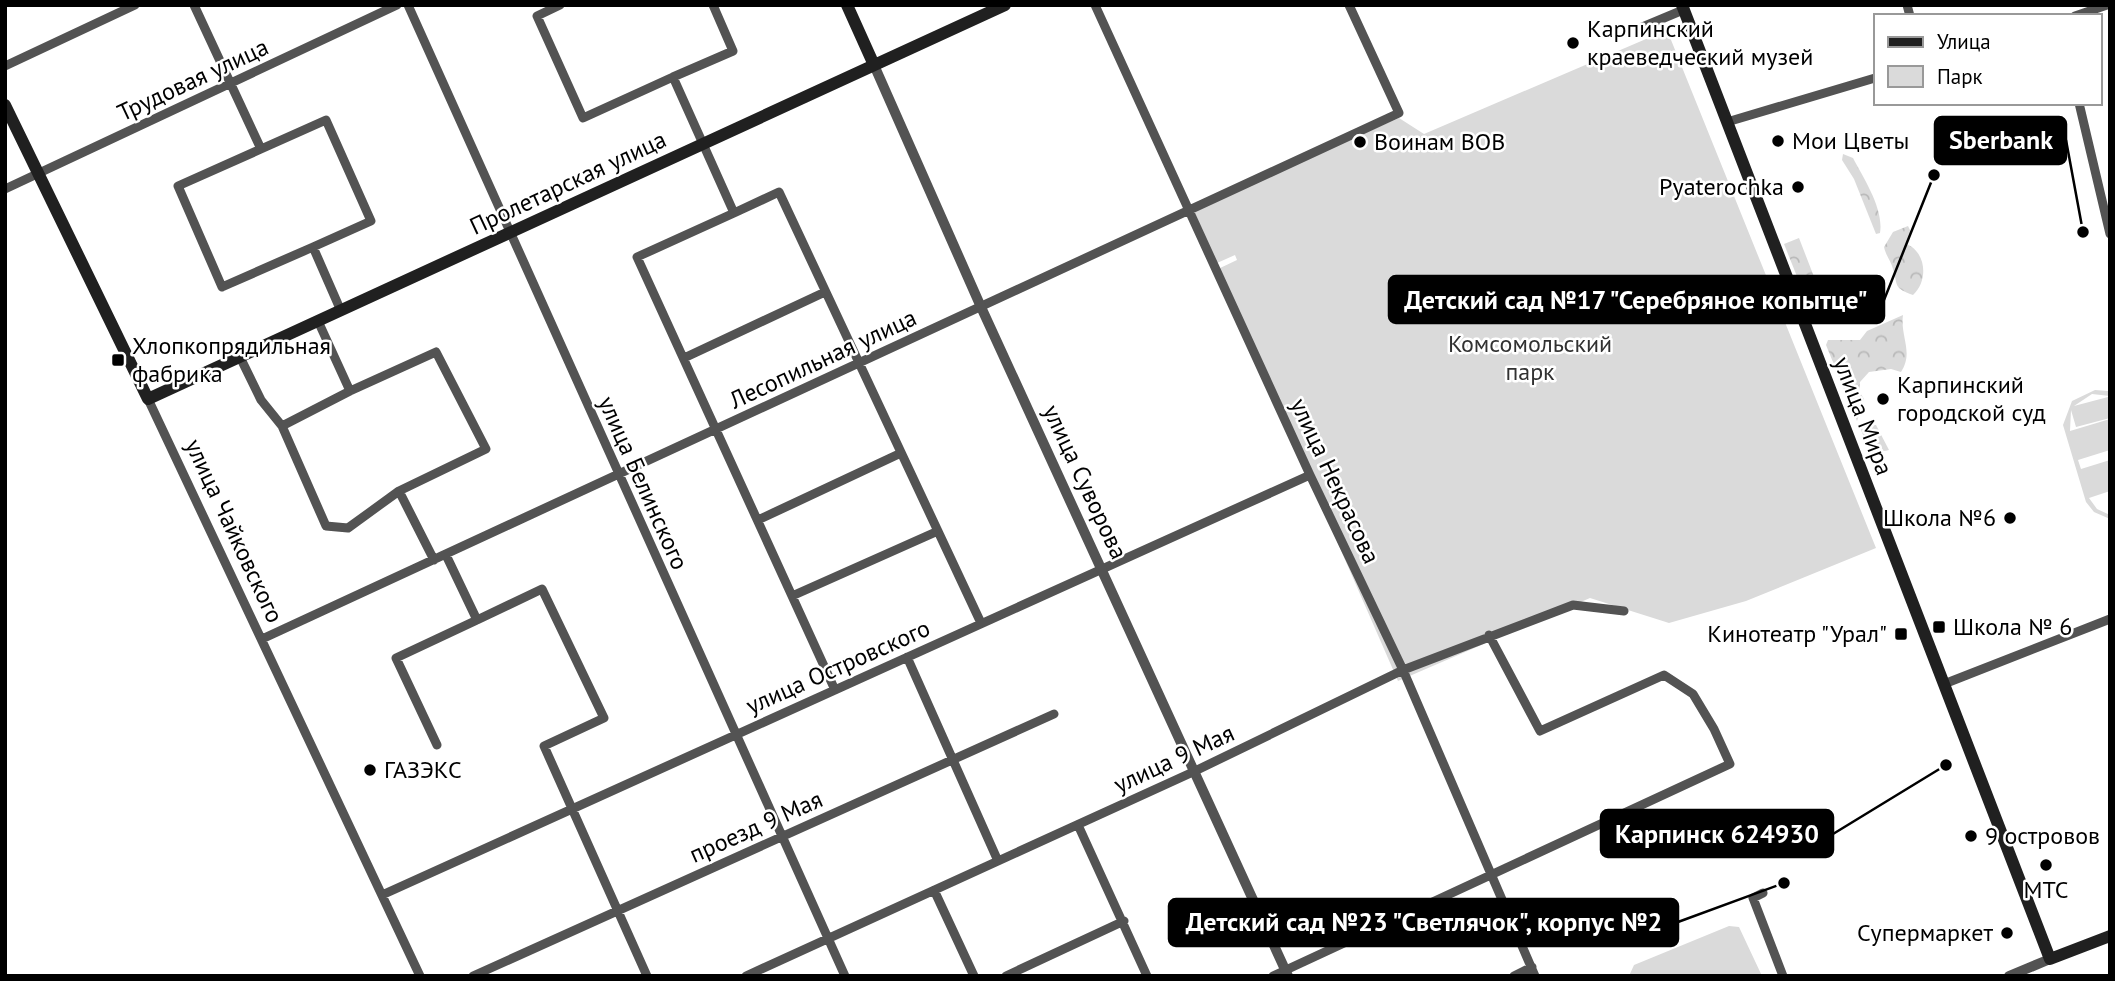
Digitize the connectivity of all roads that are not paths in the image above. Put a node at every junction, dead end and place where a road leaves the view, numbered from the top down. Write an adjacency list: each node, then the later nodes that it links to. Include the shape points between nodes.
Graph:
1 (135, 5): 16 (street)
2 (194, 5): 19 (street)
3 (397, 5): 19 (street, Трудовая улица)
4 (408, 5): 29 (street, улица Белинского)
5 (560, 5): 17 (street, via 537,16 583,118)
6 (712, 5): 17 (street, via 733,51)
7 (847, 5): 15 (main road, улица Суворова)
8 (1005, 5): 15 (main road, Пролетарская улица)
9 (1095, 5): 27 (street, улица Некрасова)
10 (1349, 5): 27 (street, Лесопильная улица, via 1399,113)
11 (2107, 5): 13 (street)
12 (1683, 8): 14 (street); 22 (main road, улица Мира)
13 (2081, 14)
14 (1640, 27)
15 (874, 65): 23 (main road, Пролетарская улица); 33 (street, улица Суворова)
16 (5, 66)
17 (673, 77): 23 (street)
18 (1874, 78): 22 (street)
19 (232, 82): 24 (street); 25 (street, Трудовая улица)
20 (2080, 105): 30 (street)
21 (5, 106): 25 (main road, улица Чайковского)
22 (1727, 122): 61 (main road, улица Мира)
23 (699, 139): 28 (street); 29 (main road, Пролетарская улица)
24 (261, 149): 31 (street, via 326,120 371,221); 31 (street, via 178,186 222,287)
25 (38, 174): 26 (street, Трудовая улица); 40 (main road, улица Чайковского)
26 (5, 189)
27 (1188, 211): 33 (street, Лесопильная улица); 45 (street, улица Некрасова)
28 (734, 212): 32 (street, via 779,192); 37 (street, via 637,257)
29 (509, 233): 34 (main road, Пролетарская улица); 44 (street, улица Белинского)
30 (2110, 233)
31 (313, 247): 34 (street)
32 (825, 292): 37 (street); 38 (street)
33 (981, 307): 38 (street, Лесопильная улица); 51 (street, улица Суворова)
34 (341, 311): 35 (main road, Пролетарская улица)
35 (318, 321): 36 (main road, Пролетарская улица); 39 (street)
36 (240, 357): 40 (main road, Пролетарская улица); 41 (street, via 261,400)
37 (684, 358): 42 (street)
38 (858, 363): 42 (street, Лесопильная улица); 43 (street)
39 (350, 391): 41 (street); 46 (street, via 436,352 485,449)
40 (148, 399): 58 (street, улица Чайковского)
41 (282, 426): 46 (street, via 326,526 348,528)
42 (717, 429): 44 (street, Лесопильная улица); 47 (street)
43 (901, 453): 47 (street); 48 (street)
44 (617, 475): 49 (street, Лесопильная улица); 64 (street, улица Белинского)
45 (1310, 475): 51 (street, улица Островского); 60 (street, улица Некрасова)
46 (399, 491): 50 (street)
47 (758, 520): 52 (street)
48 (938, 531): 52 (street); 56 (street)
49 (446, 555): 50 (street, Лесопильная улица); 55 (street)
50 (434, 560): 58 (street, Лесопильная улица)
51 (1102, 569): 56 (street, улица Островского); 67 (street, улица Суворова)
52 (792, 596): 62 (street)
53 (1624, 611): 57 (street, улица 9 Мая, via 1573,606)
54 (2110, 619): 61 (street)
55 (477, 620): 65 (street, via 396,658); 68 (street, via 542,589 604,718 544,746)
56 (981, 623): 59 (street, улица Островского)
57 (1489, 635): 60 (street, улица 9 Мая); 72 (street, via 1540,731 1664,675 1693,694 1730,764)
58 (262, 639): 75 (street, улица Чайковского)
59 (907, 657): 62 (street, улица Островского); 66 (street)
60 (1403, 670): 67 (street, улица 9 Мая); 72 (street, улица Некрасова)
61 (1944, 684): 80 (main road, улица Мира)
62 (835, 690): 64 (street, улица Островского)
63 (1054, 714): 66 (street, проезд 9 Мая)
64 (736, 734): 68 (street, улица Островского); 70 (street, улица Белинского)
65 (438, 746)
66 (953, 759): 70 (street, проезд 9 Мая); 71 (street)
67 (1194, 772): 69 (street, улица 9 Мая); 82 (street, улица Суворова)
68 (573, 807): 75 (street, улица Островского); 76 (street)
69 (1078, 825): 71 (street, улица 9 Мая); 77 (street)
70 (783, 836): 76 (street, проезд 9 Мая); 79 (street, улица Белинского)
71 (998, 861): 73 (street, улица 9 Мая)
72 (1493, 874): 81 (street, улица Некрасова); 82 (street)
73 (934, 890): 79 (street, улица 9 Мая); 88 (street)
74 (1763, 893): 93 (street, via 1753,898)
75 (382, 895): 83 (street, улица Чайковского)
76 (618, 910): 84 (street, проезд 9 Мая); 85 (street)
77 (1124, 921): 89 (street); 90 (street)
78 (2110, 936): 80 (main road)
79 (828, 939): 86 (street, улица 9 Мая); 87 (street, улица Белинского)
80 (2050, 958): 94 (street)
81 (1533, 972): 92 (street)
82 (1287, 973): 91 (street)
83 (420, 976)
84 (473, 976)
85 (648, 976)
86 (746, 976)
87 (845, 976)
88 (974, 976)
89 (1006, 976)
90 (1147, 976)
91 (1273, 976)
92 (1514, 976)
93 (1783, 976)
94 (2009, 976)

